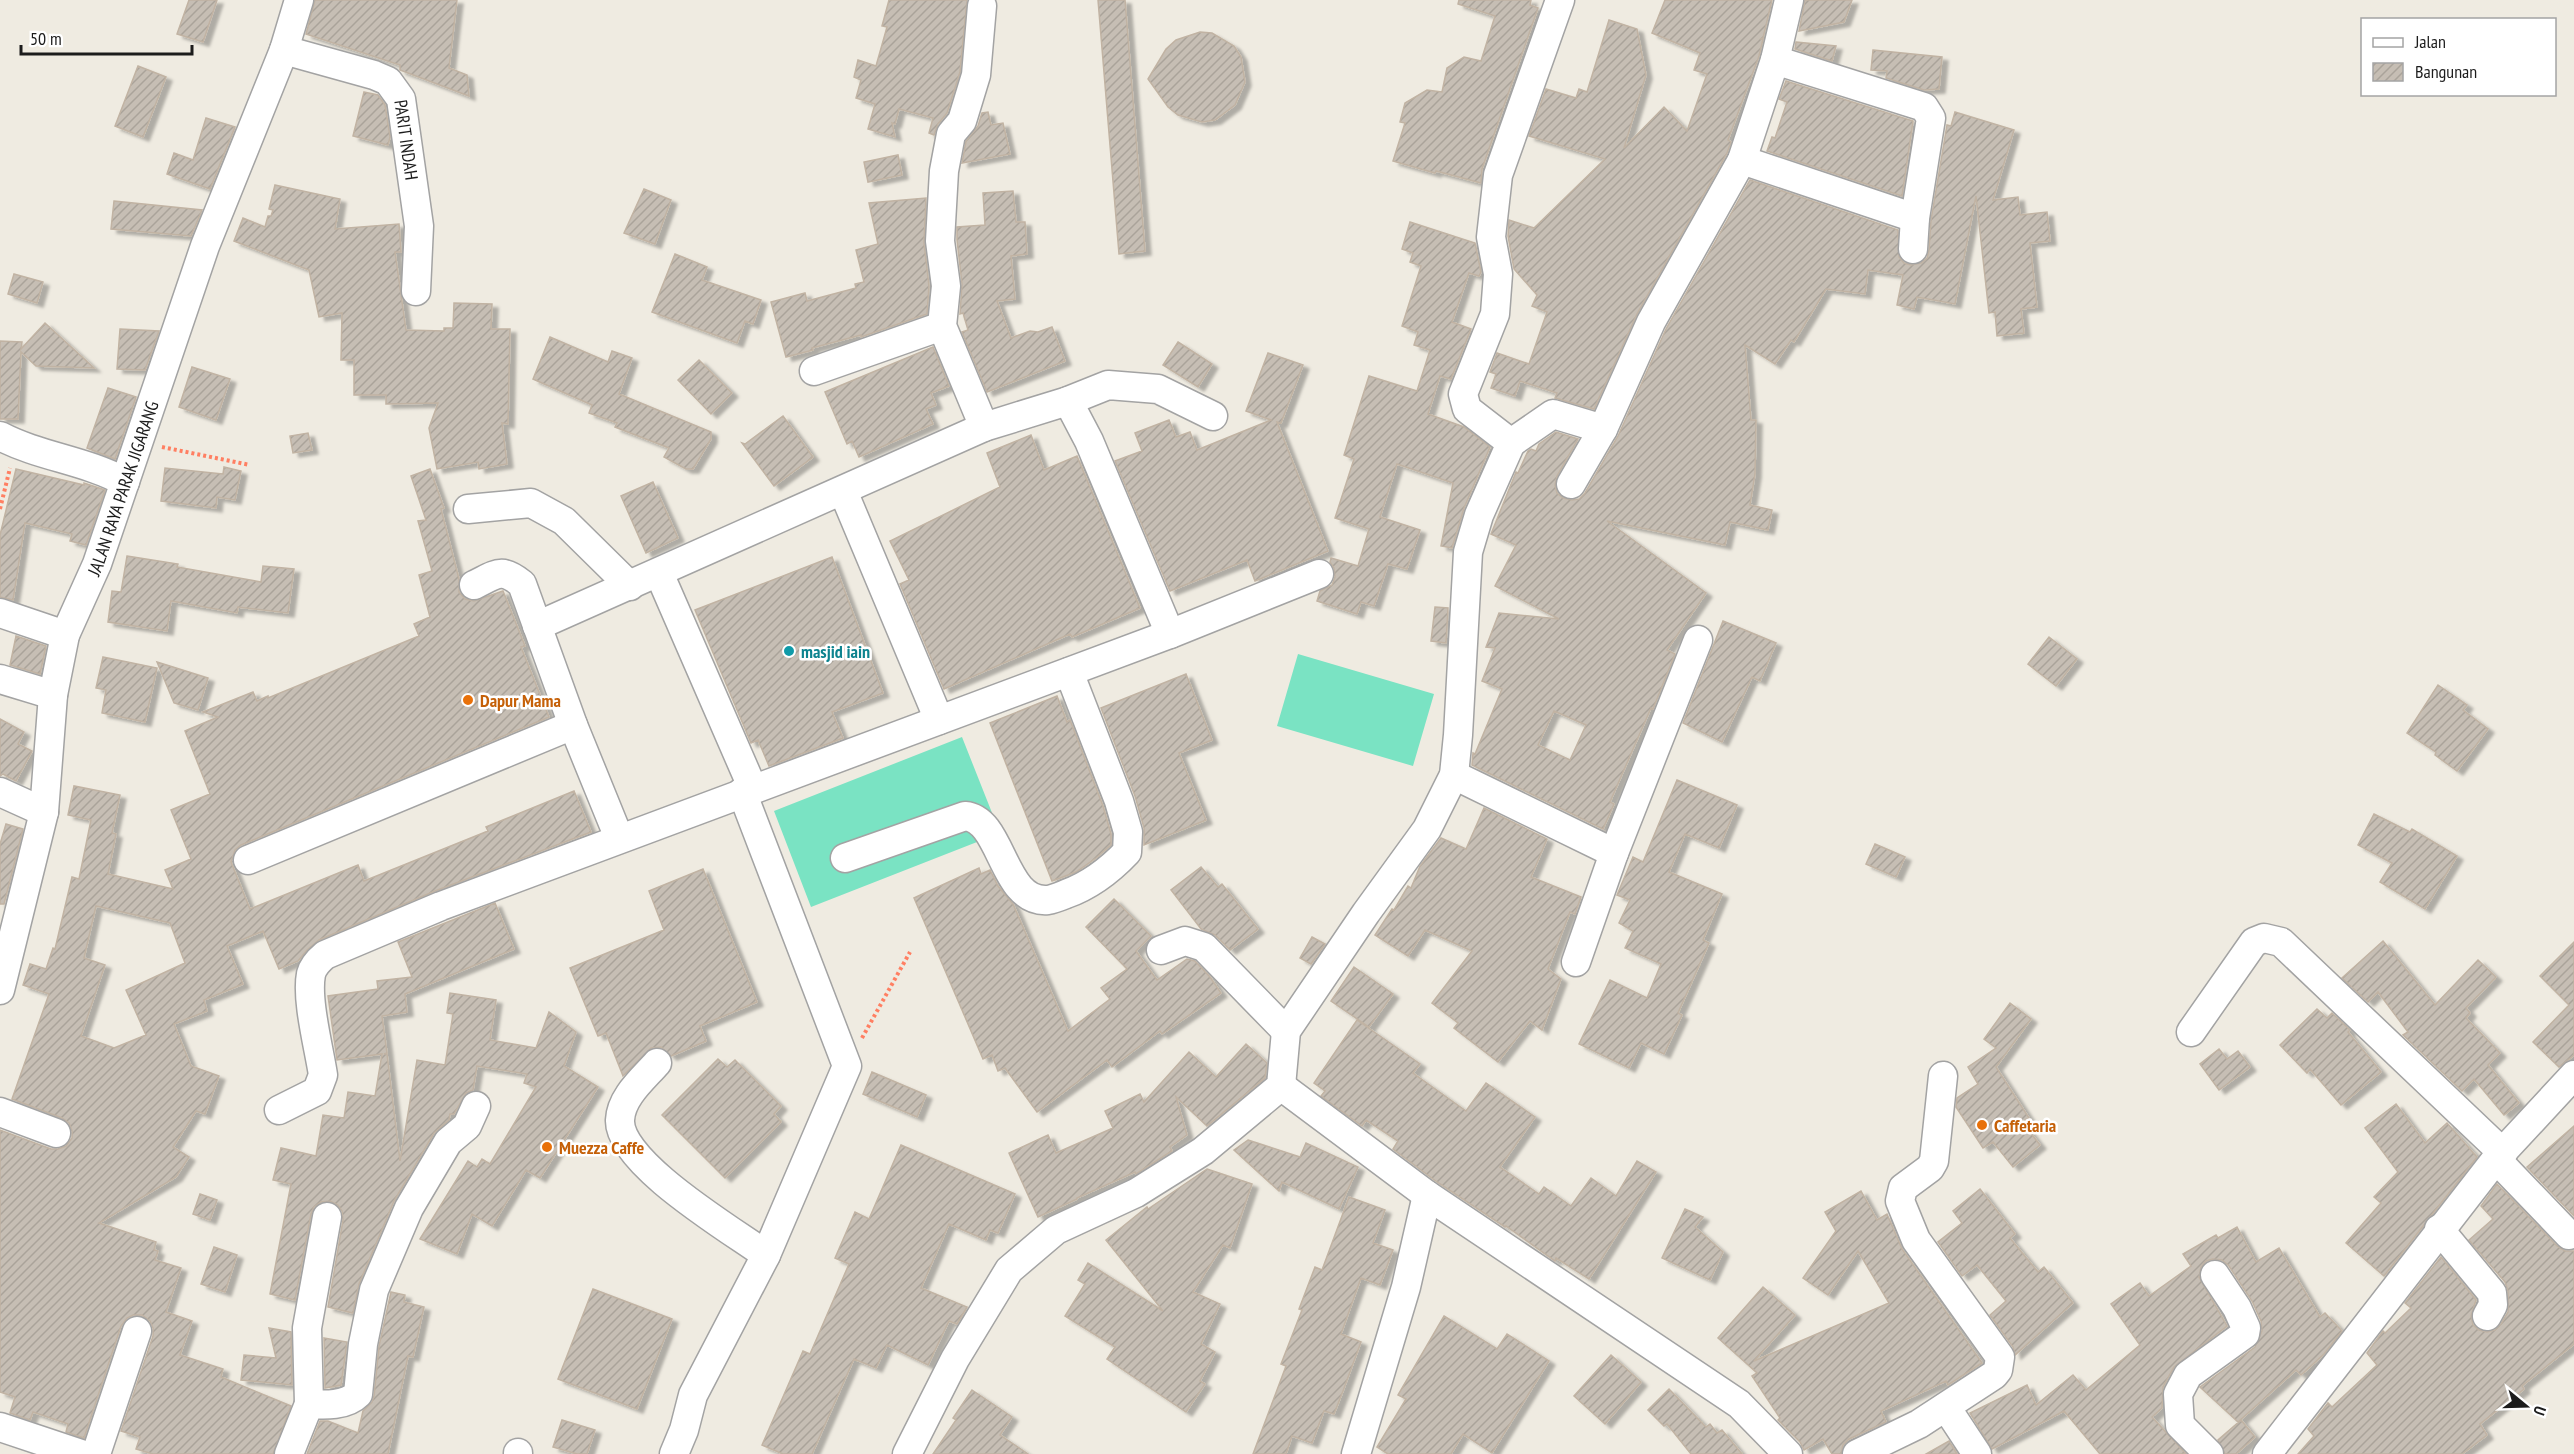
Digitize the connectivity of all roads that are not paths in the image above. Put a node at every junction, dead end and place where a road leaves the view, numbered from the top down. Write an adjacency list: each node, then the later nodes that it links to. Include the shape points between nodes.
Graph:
1 (1560, 0): 18 (street, via 1498,175 1491,237 1498,274 1495,314 1464,394 1467,409)
2 (1789, 0): 6 (street)
3 (296, 2): 5 (street, JALAN RAYA PARAK JIGARANG)
4 (982, 6): 11 (street, via 976,75 962,121 951,134 944,171 940,241 946,286)
5 (284, 50): 10 (street, PARIT INDAH, via 388,81 401,99 419,226); 19 (street, JALAN RAYA PARAK JIGARANG, via 205,246)
6 (1774, 60): 7 (street); 8 (street, via 1927,110 1931,118)
7 (1742, 160): 8 (street); 16 (street, via 1651,322)
8 (1915, 218): 9 (street)
9 (1913, 249)
10 (416, 291)
11 (942, 326): 12 (street); 15 (street)
12 (814, 371)
13 (1068, 401): 14 (street, via 1108,385 1158,389); 15 (street); 29 (street, via 1089,441)
14 (1213, 416)
15 (984, 428): 21 (street)
16 (1604, 429): 18 (street, via 1553,414); 20 (street)
17 (7, 439): 19 (street, via 102,469)
18 (1510, 442): 37 (street, via 1468,552)
19 (125, 482): 30 (street, JALAN RAYA PARAK JIGARANG, via 97,564)
20 (1570, 484)
21 (843, 491): 23 (street); 35 (street)
22 (468, 509): 26 (street, via 531,503 564,521)
23 (659, 573): 26 (street); 38 (street)
24 (1319, 574): 29 (street)
25 (474, 585): 28 (street, via 497,574 510,574 522,584)
26 (630, 586): 28 (street)
27 (0, 613): 30 (street)
28 (537, 626): 36 (street)
29 (1170, 634): 32 (street)
30 (65, 635): 34 (street, JALAN RAYA PARAK JIGARANG)
31 (1698, 640): 42 (street)
32 (1069, 672): 35 (street); 43 (street, via 1128,832 1127,852 1106,874 1080,889 1048,900 1029,896 1014,879 984,826 973,817 964,816)
33 (0, 679): 34 (street)
34 (53, 694): 40 (street, JALAN RAYA PARAK JIGARANG)
35 (939, 720): 38 (street)
36 (573, 725): 41 (street); 44 (street)
37 (1454, 775): 42 (street); 48 (street, via 1427,829)
38 (748, 791): 41 (street); 63 (street, via 847,1066)
39 (0, 792): 40 (street)
40 (44, 812): 47 (street, JALAN RAYA PARAK JIGARANG)
41 (619, 838): 55 (street, via 325,955 311,973 320,1086)
42 (1614, 853): 46 (street)
43 (845, 858)
44 (248, 860)
45 (1161, 950): 48 (street, via 1185,941 1204,947)
46 (1576, 962)
47 (0, 990)
48 (1286, 1031): 53 (street)
49 (2191, 1032): 58 (street, via 2254,942 2281,942)
50 (657, 1063): 63 (street, via 626,1099 620,1122 625,1142 673,1190)
51 (2574, 1075): 58 (street)
52 (1943, 1076): 68 (street, via 1934,1161 1903,1188 1900,1201 1917,1240 2000,1358 1994,1375)
53 (1281, 1086): 59 (street); 75 (street, via 1203,1151 1136,1193 1056,1230 1009,1270 955,1359)
54 (476, 1106): 67 (street, via 467,1126 448,1142 409,1208 374,1290 358,1394 328,1405)
55 (279, 1110)
56 (0, 1112): 57 (street)
57 (56, 1133)
58 (2499, 1156): 61 (street); 62 (street)
59 (1427, 1195): 70 (street, via 1406,1287); 76 (street, via 1739,1404)
60 (327, 1217): 67 (street, via 307,1328)
61 (2439, 1229): 65 (street, via 2492,1293 2493,1305); 80 (street)
62 (2569, 1235)
63 (766, 1255): 74 (street, via 693,1395)
64 (2215, 1275): 79 (street, via 2237,1308 2245,1334 2188,1375 2178,1394 2180,1425)
65 (2487, 1316)
66 (137, 1331): 72 (street)
67 (309, 1404): 73 (street)
68 (1946, 1407): 77 (street); 78 (street)
69 (0, 1427): 71 (street)
70 (1359, 1453)
71 (81, 1454)
72 (96, 1454)
73 (289, 1454)
74 (674, 1454)
75 (907, 1454)
76 (1788, 1454)
77 (1857, 1454)
78 (1977, 1454)
79 (2209, 1454)
80 (2267, 1454)

